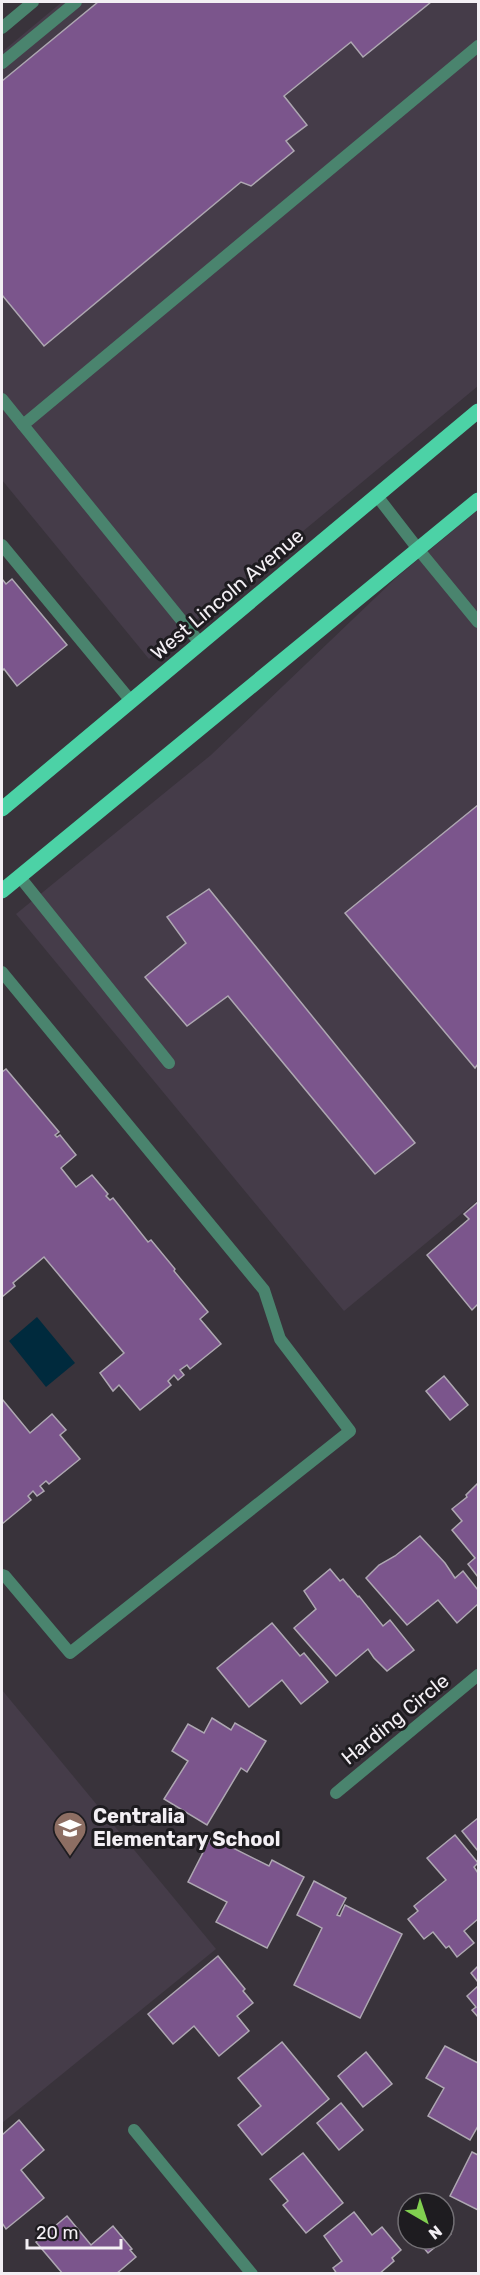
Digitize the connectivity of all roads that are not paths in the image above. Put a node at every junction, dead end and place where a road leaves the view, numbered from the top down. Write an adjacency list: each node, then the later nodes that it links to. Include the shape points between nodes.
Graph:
1 (33, 2): 3 (street)
2 (76, 2): 5 (street)
3 (2, 28)
4 (478, 46): 8 (street)
5 (2, 63)
6 (2, 399): 8 (street)
7 (478, 411): 9 (main road, West Lincoln Avenue)
8 (23, 425): 14 (street)
9 (377, 496): 12 (street); 14 (main road, West Lincoln Avenue)
10 (478, 500): 12 (main road)
11 (2, 545): 15 (street)
12 (418, 549): 13 (street); 17 (main road)
13 (478, 622)
14 (200, 643): 15 (main road, West Lincoln Avenue)
15 (131, 701): 16 (main road, West Lincoln Avenue)
16 (2, 809)
17 (19, 876): 18 (main road); 20 (street)
18 (2, 891)
19 (2, 972): 21 (street, via 264,1290 280,1339 350,1431 70,1653)
20 (169, 1063)
21 (2, 1575)
22 (478, 1676): 23 (street, Harding Circle)
23 (336, 1793)
24 (134, 2130): 25 (street)
25 (252, 2274)

